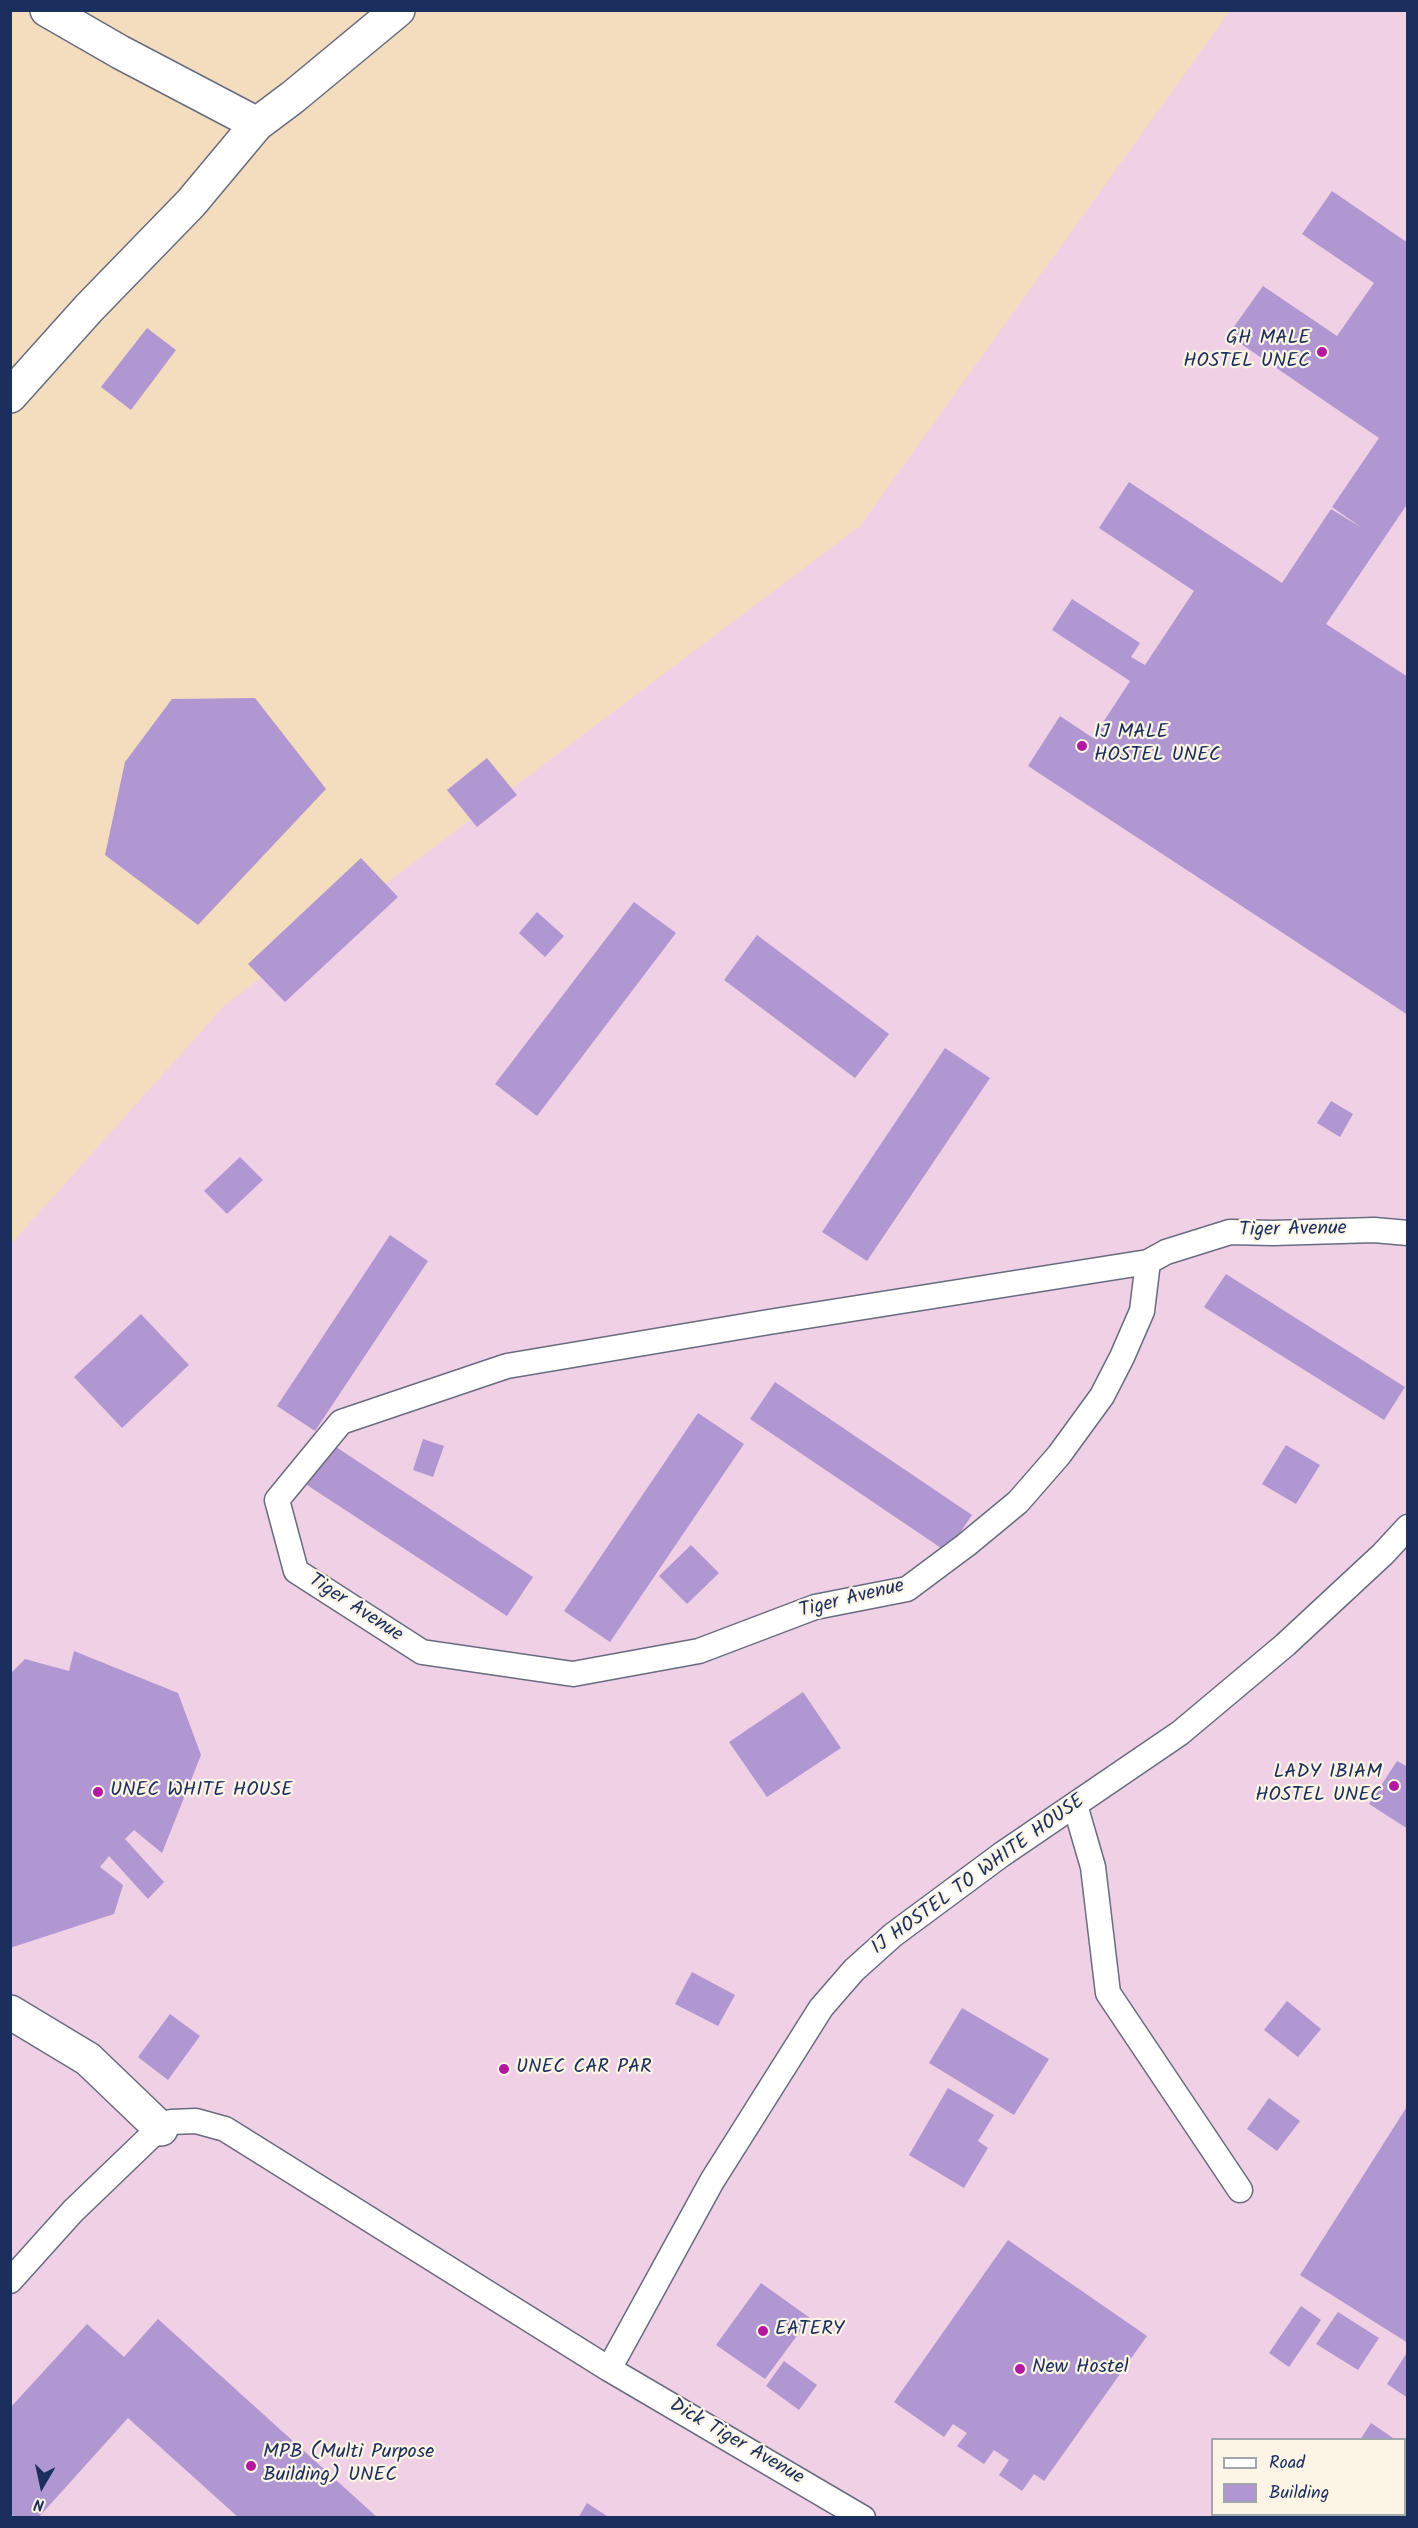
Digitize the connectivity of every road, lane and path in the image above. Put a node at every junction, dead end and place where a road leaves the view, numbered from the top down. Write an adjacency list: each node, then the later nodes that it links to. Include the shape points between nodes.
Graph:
1 (47, 10): 3 (street)
2 (398, 10): 3 (street)
3 (257, 124): 4 (street, via 191,203)
4 (10, 396)
5 (1407, 1233): 6 (lane, Tiger Avenue, via 1230,1232 1166,1252)
6 (1148, 1262): 6 (lane, Tiger Avenue, via 1142,1311 1122,1358 1102,1396 1059,1455 1018,1502 907,1589 815,1607 699,1651 573,1674 422,1652 296,1571 277,1500 341,1422 507,1366)
7 (1407, 1527): 8 (lane, IJ HOSTEL TO WHITE HOUSE, via 1285,1645 1180,1733)
8 (1075, 1805): 11 (lane, via 1093,1867 1108,1993); 13 (lane, IJ HOSTEL TO WHITE HOUSE, via 893,1935 854,1970 821,2008 712,2181)
9 (10, 2012): 10 (street, via 88,2059)
10 (161, 2129): 12 (lane, via 73,2211); 13 (lane, Dick Tiger Avenue, via 171,2122 196,2121 225,2129)
11 (1240, 2190)
12 (10, 2281)
13 (609, 2369): 14 (lane, Dick Tiger Avenue)
14 (863, 2517)

